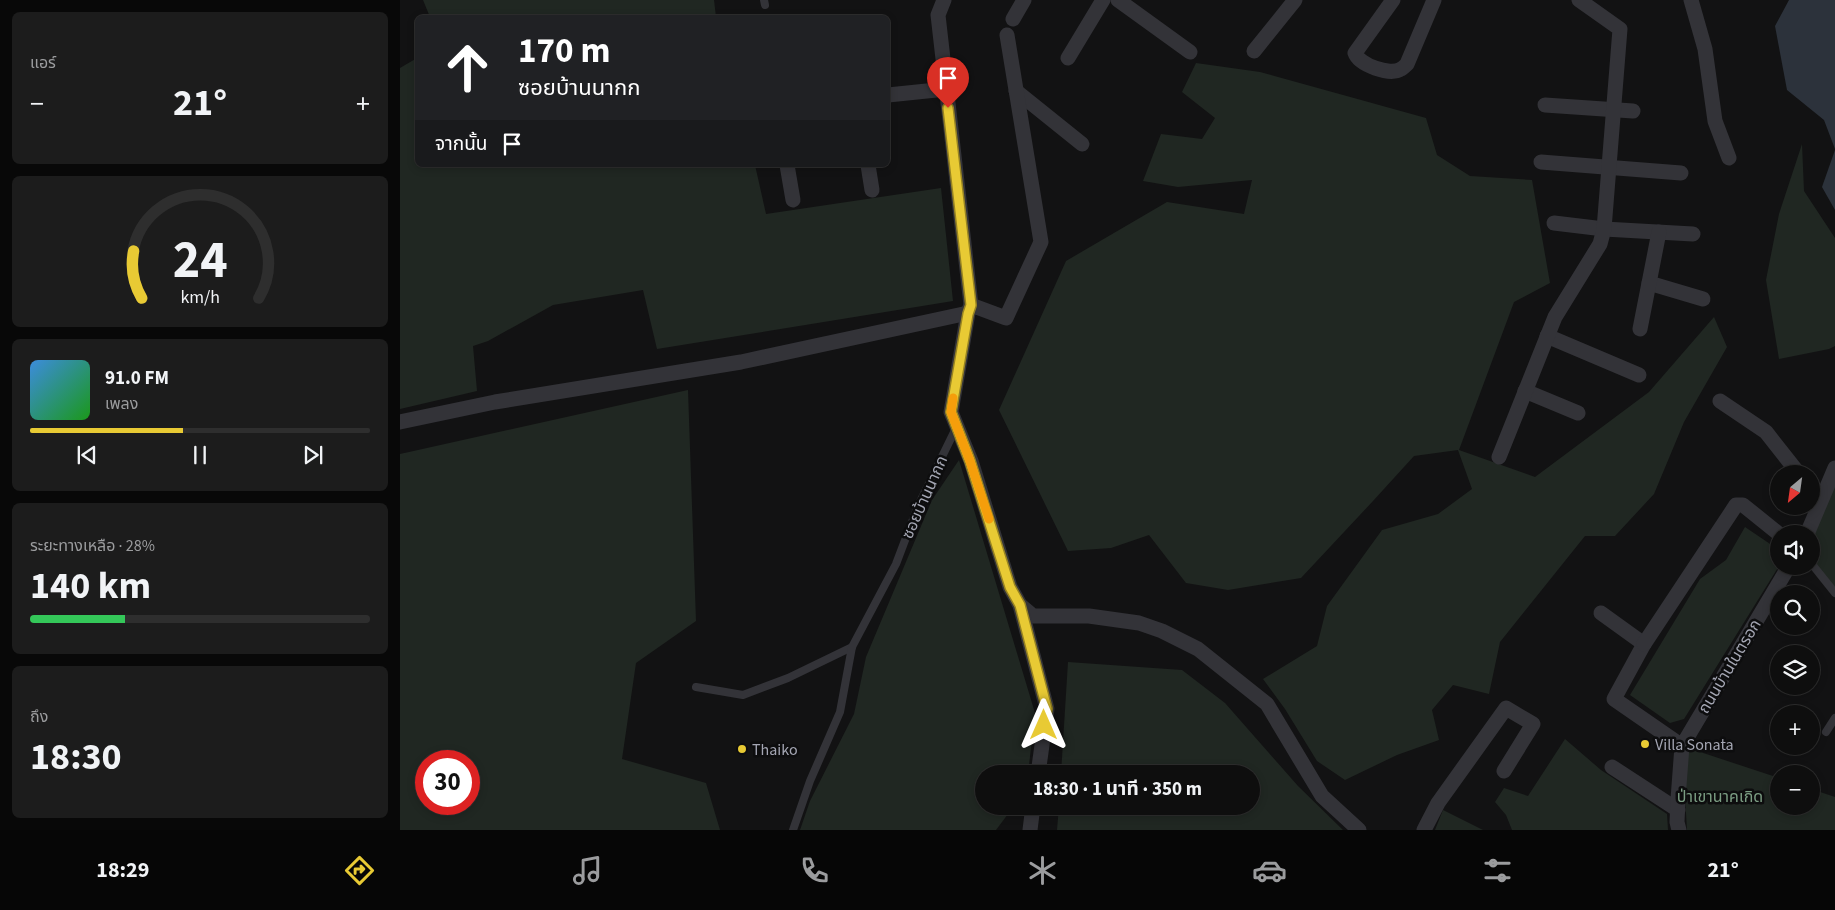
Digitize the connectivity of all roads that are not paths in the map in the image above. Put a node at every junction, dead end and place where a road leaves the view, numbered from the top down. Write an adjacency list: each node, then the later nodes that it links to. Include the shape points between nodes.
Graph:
1 (944, 0): 15 (street, via 938,15)
2 (1024, 0): 10 (street)
3 (1103, 0): 14 (street)
4 (1118, 0): 13 (street)
5 (1295, 0): 12 (street)
6 (1393, 0): 7 (street, via 1355,53 1361,62 1394,71 1407,64)
7 (1434, 0)
8 (1579, 0): 19 (street, via 1620,28)
9 (1691, 0): 22 (street, via 1705,49 1715,121)
10 (1013, 19)
11 (1007, 35): 16 (street)
12 (1254, 51)
13 (1190, 52)
14 (1068, 58)
15 (946, 89): 17 (street); 36 (street)
16 (1016, 91): 21 (street); 36 (street, via 1041,242 1006,318)
17 (890, 95)
18 (1545, 105): 19 (street)
19 (1614, 109): 20 (street); 26 (street)
20 (1633, 111)
21 (1082, 144)
22 (1729, 158)
23 (1541, 162): 26 (street)
24 (787, 167): 29 (street)
25 (868, 167): 28 (street)
26 (1608, 167): 27 (street); 31 (street)
27 (1681, 173)
28 (872, 190)
29 (793, 200)
30 (1554, 223): 31 (street)
31 (1604, 229): 32 (street); 38 (street, via 1600,244 1555,317)
32 (1659, 232): 33 (street); 34 (street)
33 (1693, 234)
34 (1649, 283): 35 (street); 37 (street)
35 (1703, 299)
36 (970, 309): 43 (street, via 741,362 495,402); 44 (street, via 951,412)
37 (1640, 329)
38 (1547, 336): 39 (street); 40 (street)
39 (1639, 375)
40 (1525, 391): 42 (street); 45 (street)
41 (1720, 401): 46 (street, via 1766,432)
42 (1578, 413)
43 (400, 422)
44 (956, 428): 53 (street, via 970,461 1010,587); 56 (lane, ซอยบ้านนากก, via 918,506 896,564)
45 (1499, 456)
46 (1792, 465)
47 (1835, 468): 48 (street)
48 (1820, 487)
49 (1770, 527): 55 (street, via 1743,506 1736,505)
50 (1784, 575): 60 (street, ถนนบ้านในตรอก)
51 (1820, 575): 52 (lane)
52 (1835, 593)
53 (1020, 605): 61 (street, via 1047,709); 68 (street, via 1033,616 1089,616 1139,623 1198,650 1267,704 1322,796)
54 (1601, 613): 55 (street)
55 (1644, 644): 60 (street, via 1614,699)
56 (852, 647): 57 (lane, via 788,678 743,695); 66 (lane, ซอยบ้านนากก, via 840,712)
57 (696, 687)
58 (1835, 718): 59 (lane)
59 (1826, 732)
60 (1682, 746): 64 (street, ถนนบ้านในตรอก)
61 (1039, 765)
62 (1612, 767): 64 (street)
63 (1504, 771): 69 (street, via 1533,724 1506,708 1438,803)
64 (1678, 810): 70 (street, ถนนบ้านในตรอก)
65 (1032, 815): 67 (street)
66 (793, 830)
67 (1030, 830)
68 (1359, 830)
69 (1424, 830)
70 (1679, 830)

